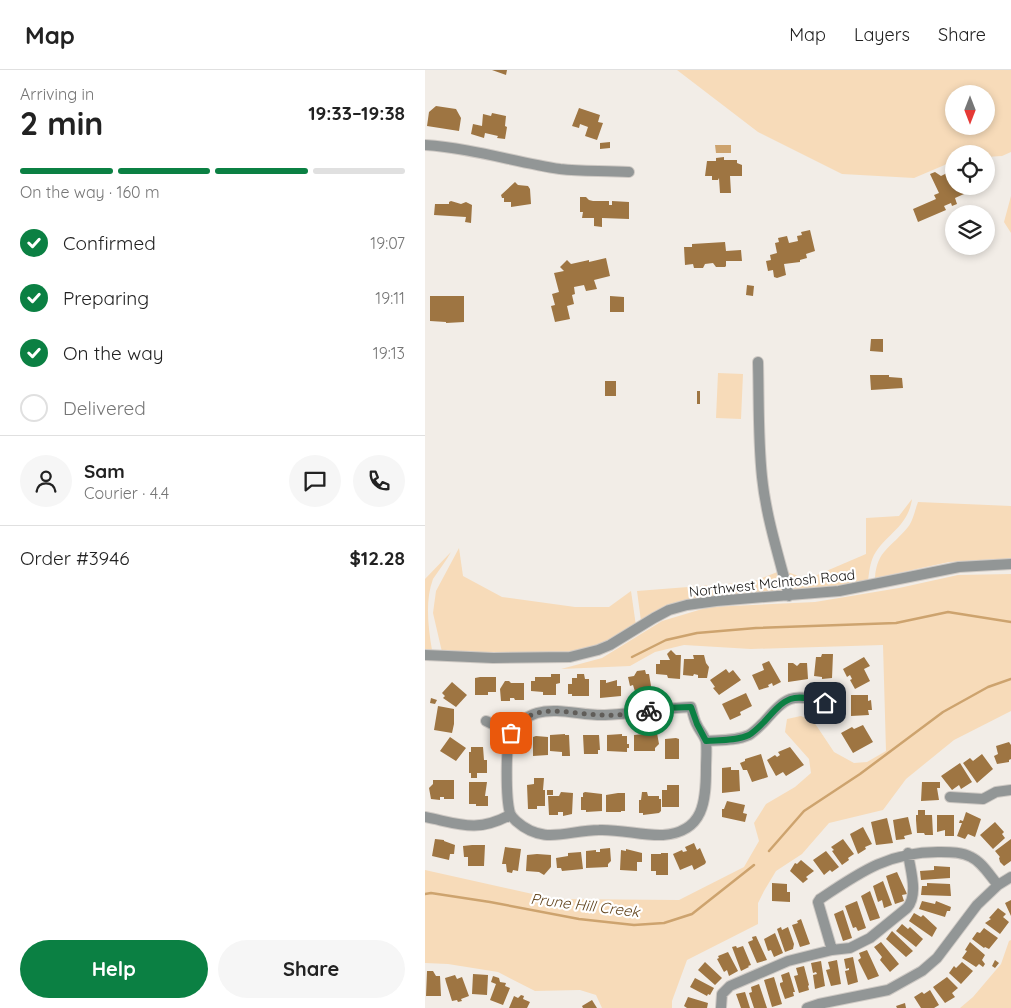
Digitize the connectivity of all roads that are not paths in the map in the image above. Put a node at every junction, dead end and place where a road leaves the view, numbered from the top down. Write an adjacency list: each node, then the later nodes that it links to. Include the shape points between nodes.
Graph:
1 (425, 145): 2 (street, via 469,150 563,169)
2 (629, 172)
3 (758, 362): 5 (street, via 762,477)
4 (1011, 564): 5 (street, Northwest McIntosh Road, via 959,567 872,586)
5 (789, 596): 6 (street, Northwest McIntosh Road, via 716,601 669,610 610,645 570,657)
6 (425, 655)
7 (825, 703): 10 (street, via 808,697 793,698 780,703 750,734)
8 (486, 720): 9 (street)
9 (511, 733): 10 (street, via 521,721 547,711 602,715 691,707); 13 (street, via 507,797)
10 (706, 741): 13 (street, via 702,810 687,828 677,832 651,835 597,830 549,836 527,828)
11 (1011, 790): 12 (street, via 996,792 983,799)
12 (950, 796)
13 (510, 815): 14 (street, via 483,826)
14 (425, 817)
15 (908, 853): 17 (street, via 950,852 972,857); 18 (street, via 913,892 911,904 870,938 850,948); 18 (street, via 863,870 821,899 818,906)
16 (1011, 877): 17 (street)
17 (998, 885): 20 (street, via 977,905 937,958 922,971 888,990)
18 (832, 950): 19 (street, via 788,961 730,986 722,994)
19 (721, 1008)
20 (807, 1008)

